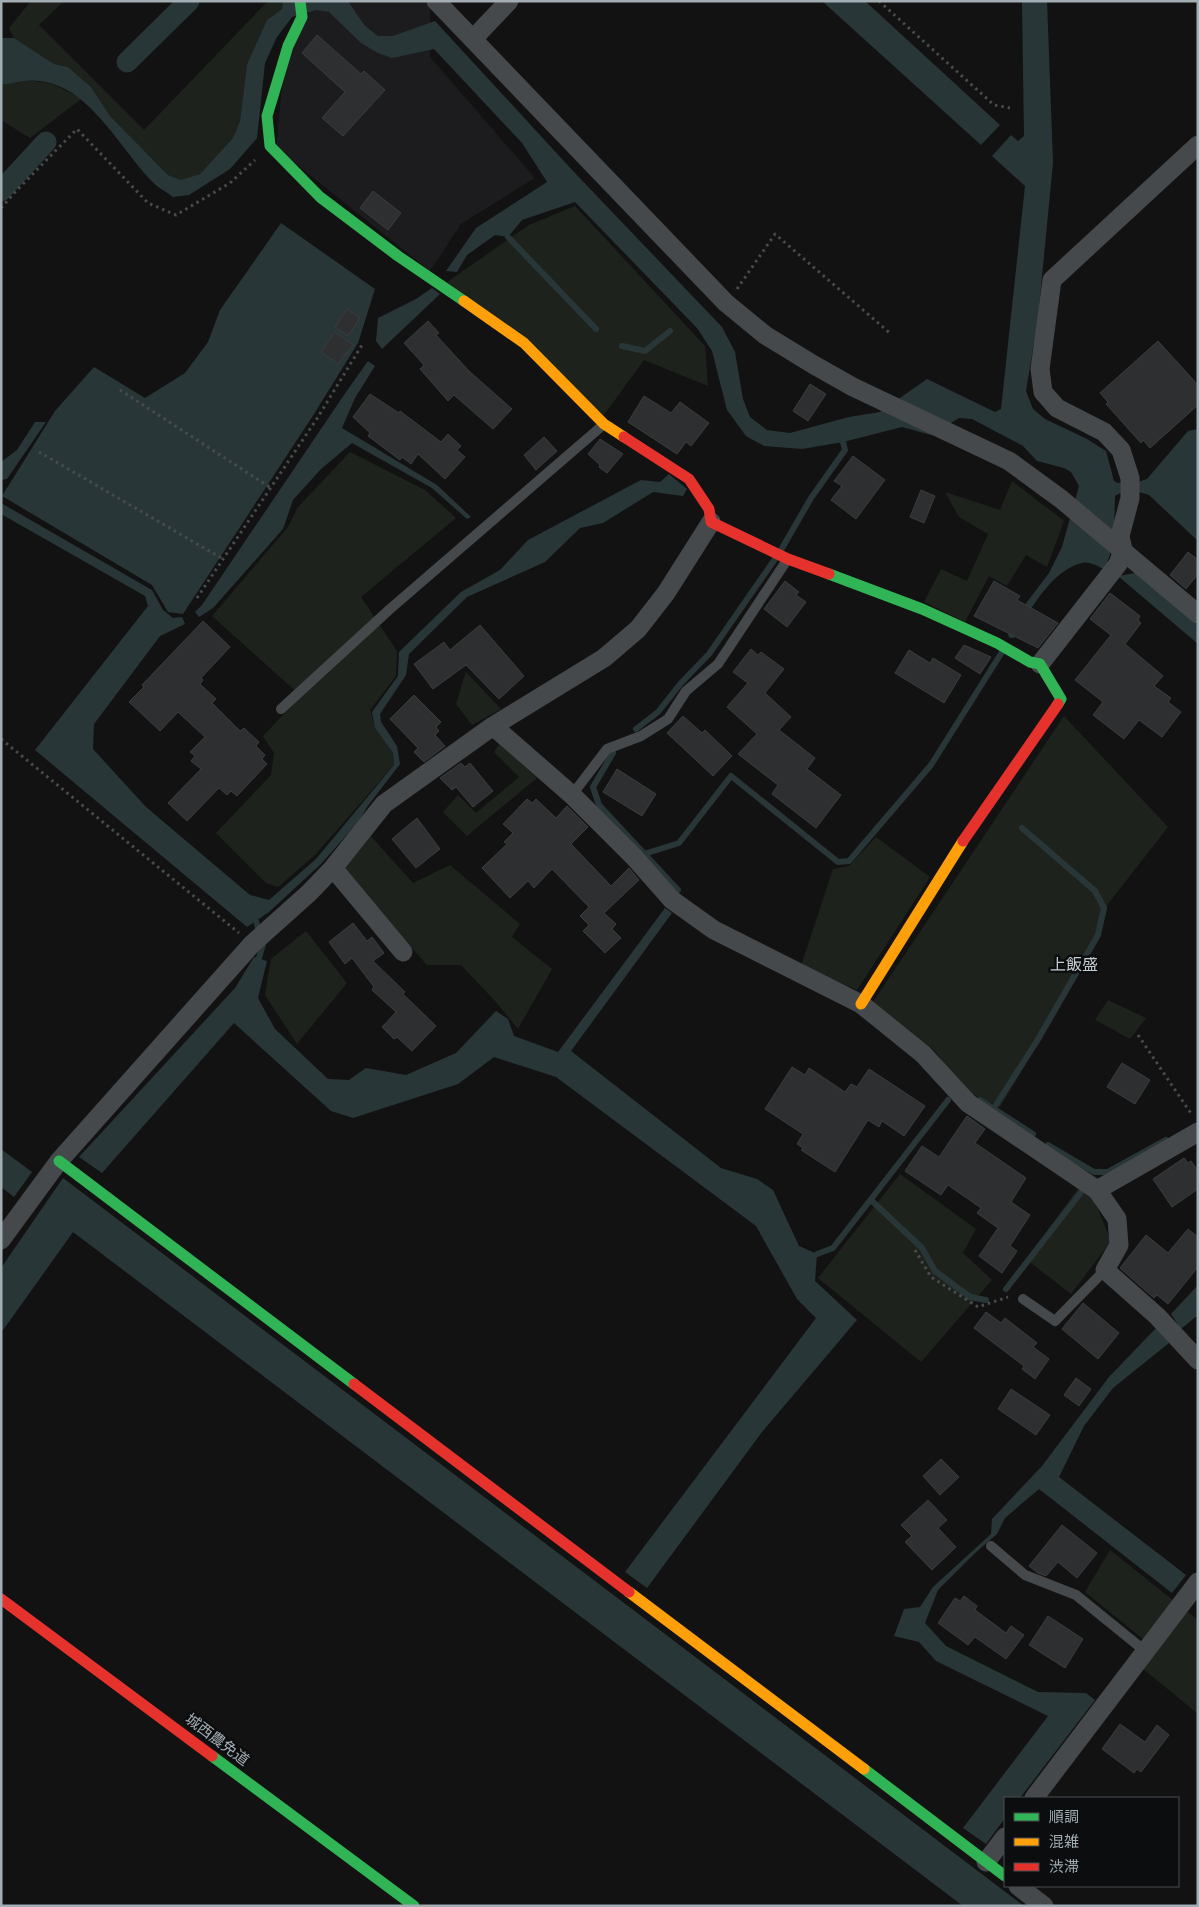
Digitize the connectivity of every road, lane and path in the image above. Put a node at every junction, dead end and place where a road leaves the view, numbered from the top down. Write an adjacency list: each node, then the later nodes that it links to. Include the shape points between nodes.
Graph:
1 (300, 1): 7 (street, via 302,17 285,55 267,116)
2 (436, 1): 5 (street)
3 (509, 1): 5 (street)
4 (879, 1): 6 (path, via 994,105)
5 (473, 39): 10 (street)
6 (1010, 108)
7 (270, 146): 9 (path, via 230,183 176,215 148,203 77,129); 14 (street, via 320,197 398,256 524,343)
8 (1198, 146): 20 (street, via 1052,280 1040,369 1043,392 1057,408 1104,432 1121,450 1130,478 1130,498)
9 (1, 208)
10 (726, 304): 11 (path, via 775,234); 20 (street, via 765,335 814,365 1009,462 1061,499)
11 (892, 334)
12 (362, 345): 16 (path)
13 (120, 390): 16 (path)
14 (604, 424): 17 (street, via 689,479 709,509); 24 (lane)
15 (39, 452): 19 (path)
16 (271, 488): 19 (path)
17 (711, 522): 18 (street); 25 (street, via 638,630 604,658)
18 (781, 556): 23 (street, via 922,610); 27 (lane, via 718,664 686,691 668,719 641,736 607,749)
19 (223, 559): 21 (path)
20 (1117, 562): 22 (street); 23 (street)
21 (197, 598)
22 (1198, 614)
23 (1040, 664): 31 (street, via 1062,700 953,856)
24 (281, 709)
25 (493, 726): 27 (street); 28 (street, via 384,804)
26 (1, 738): 29 (path)
27 (572, 795): 31 (street, via 672,900 714,930)
28 (333, 868): 29 (street, via 310,893); 30 (street)
29 (258, 938): 34 (street)
30 (403, 952)
31 (861, 1004): 35 (street, via 923,1054 968,1103)
32 (1138, 1035): 33 (path)
33 (1195, 1124): 35 (street)
34 (59, 1161): 36 (street); 47 (street)
35 (1097, 1190): 38 (street, via 1117,1219 1120,1245)
36 (1, 1240)
37 (915, 1250): 39 (path, via 931,1277 978,1307 1010,1297)
38 (1105, 1270): 39 (lane, via 1055,1321); 40 (street, via 1157,1316)
39 (1024, 1299)
40 (1198, 1360)
41 (991, 1546): 44 (lane, via 1025,1575 1076,1595)
42 (1198, 1582): 44 (street)
43 (1, 1599): 50 (street, 城西農免道)
44 (1145, 1652): 45 (street)
45 (1035, 1797)
46 (1004, 1838): 47 (street)
47 (986, 1862): 48 (street)
48 (1004, 1875)
49 (1019, 1887): 51 (street)
50 (414, 1906)
51 (1044, 1906)

